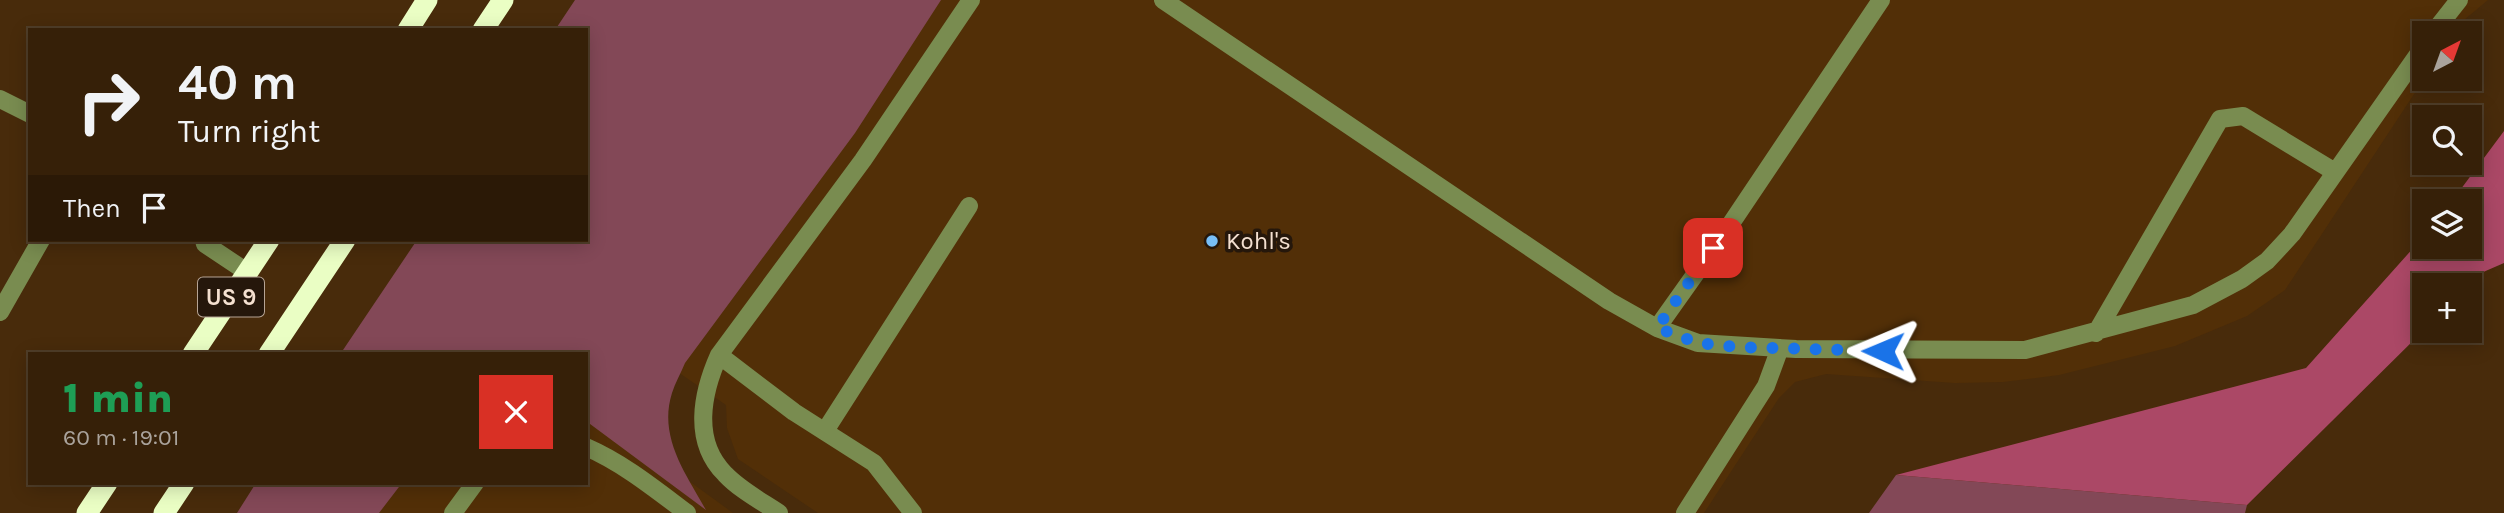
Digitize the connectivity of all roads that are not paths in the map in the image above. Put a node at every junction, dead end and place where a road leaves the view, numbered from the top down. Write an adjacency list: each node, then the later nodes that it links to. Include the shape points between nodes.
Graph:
1 (427, 0): 8 (highway)
2 (503, 0): 9 (highway)
3 (971, 0): 26 (lane, via 863,160)
4 (1163, 0): 21 (lane, via 1609,302)
5 (1881, 0): 21 (lane)
6 (2459, 0): 7 (lane)
7 (2442, 21)
8 (409, 28)
9 (484, 28)
10 (2412, 63): 13 (lane)
11 (0, 99): 12 (lane)
12 (28, 113)
13 (2335, 172): 22 (lane, via 2291,234 2267,261 2242,279 2193,305); 22 (lane, via 2243,116 2220,119)
14 (969, 206): 27 (lane)
15 (40, 242): 20 (lane)
16 (204, 242): 19 (lane)
17 (268, 242): 19 (highway, US 9)
18 (344, 242): 25 (highway, US 9)
19 (247, 272): 24 (highway, US 9)
20 (0, 312)
21 (1657, 328): 23 (lane, via 1698,343)
22 (2096, 333): 23 (lane, via 2025,351)
23 (1780, 348): 38 (lane, via 1766,386)
24 (194, 352)
25 (270, 352)
26 (719, 355): 27 (lane); 36 (lane, via 703,400 702,425 711,453 723,473)
27 (825, 431): 37 (lane, via 874,463)
28 (588, 448): 35 (lane, via 637,475)
29 (106, 485): 32 (highway)
30 (183, 485): 33 (highway)
31 (474, 485): 34 (lane)
32 (87, 513)
33 (164, 513)
34 (453, 513)
35 (687, 513)
36 (779, 513)
37 (913, 513)
38 (1685, 513)

